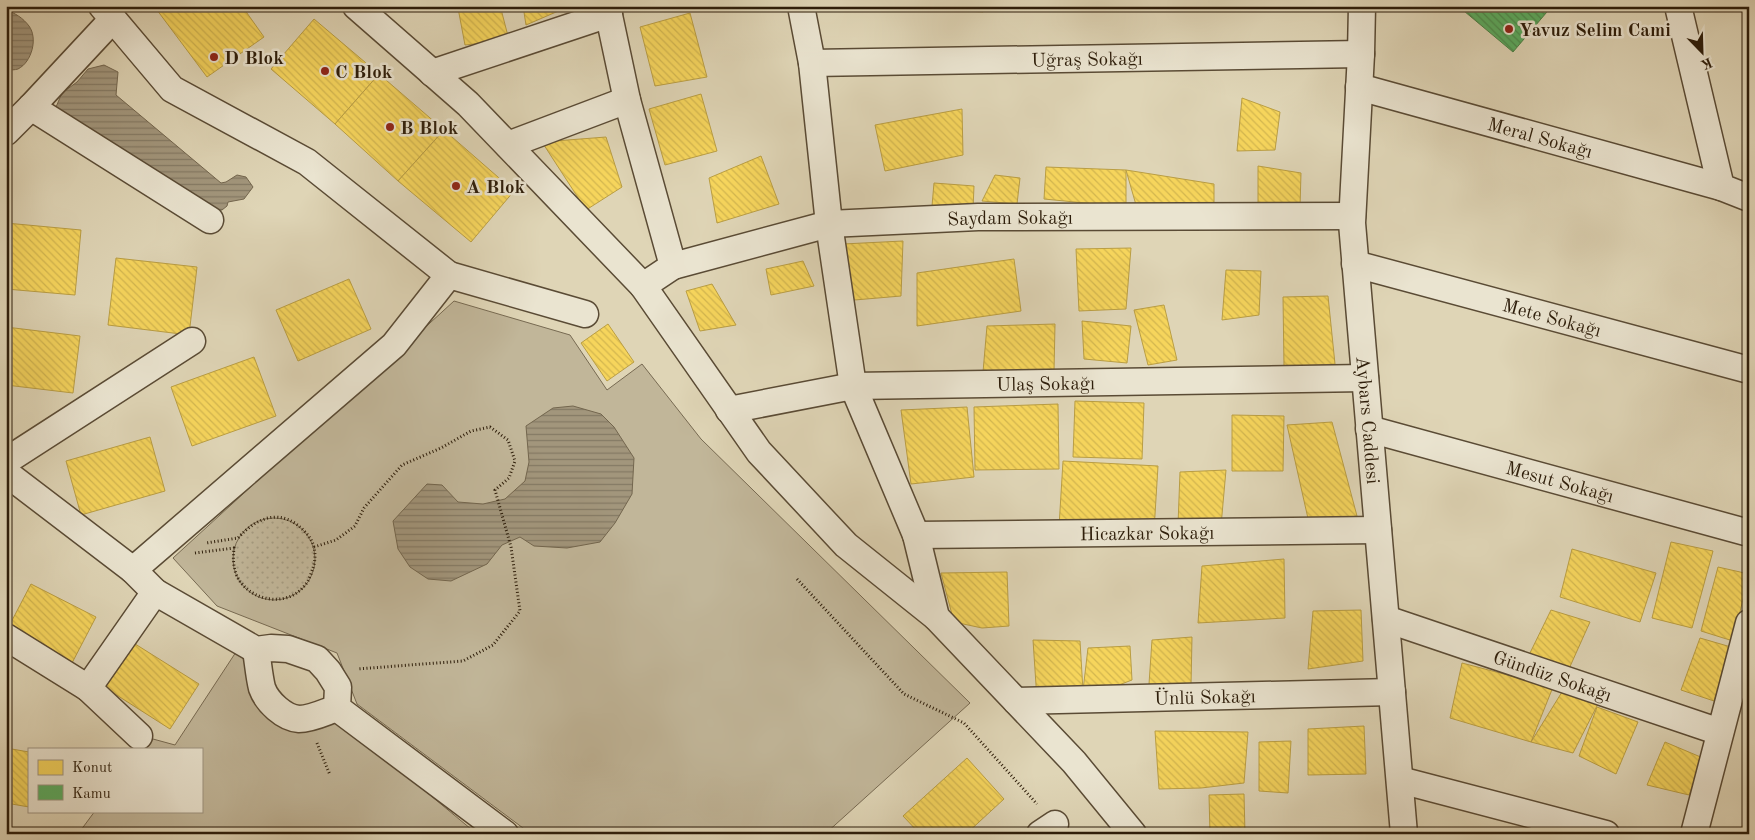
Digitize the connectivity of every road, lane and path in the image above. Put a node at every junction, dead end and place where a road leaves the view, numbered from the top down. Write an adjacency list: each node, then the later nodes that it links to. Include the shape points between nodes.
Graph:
1 (801, 6): 8 (street)
2 (1362, 6): 7 (street, Aybars Caddesi)
3 (1678, 6): 15 (street)
4 (370, 9): 9 (street)
5 (608, 10): 9 (street); 11 (street)
6 (108, 13): 12 (street); 22 (street, via 172,89 307,162)
7 (1361, 54): 8 (street, Uğraş Sokağı); 10 (street, Aybars Caddesi)
8 (812, 63): 19 (street)
9 (432, 72): 14 (street)
10 (1359, 87): 15 (street, Meral Sokağı); 17 (street, Aybars Caddesi)
11 (627, 100): 14 (street); 21 (street)
12 (31, 107): 13 (street); 18 (street)
13 (6, 132)
14 (508, 145): 23 (street)
15 (1721, 187): 16 (street, Meral Sokağı)
16 (1749, 198)
17 (1352, 216): 19 (street, Saydam Sokağı, via 978,217); 20 (street, Aybars Caddesi)
18 (210, 220)
19 (829, 224): 21 (street, Saydam Sokağı); 28 (street)
20 (1355, 264): 26 (street, Mete Sokağı); 27 (street, Aybars Caddesi)
21 (672, 266): 23 (street, Saydam Sokağı)
22 (449, 275): 24 (street); 38 (street, via 394,345)
23 (643, 286): 29 (street)
24 (584, 314)
25 (192, 341): 31 (street)
26 (1749, 370)
27 (1365, 378): 28 (street, Ulaş Sokağı); 30 (street, Aybars Caddesi)
28 (853, 386): 29 (street, Ulaş Sokağı); 35 (street)
29 (729, 410): 41 (street, via 759,452 846,545)
30 (1370, 429): 33 (street, Aybars Caddesi); 34 (street, Mesut Sokağı)
31 (6, 460)
32 (6, 473): 38 (street)
33 (1378, 530): 35 (street, Hicazkar Sokağı); 42 (street, Aybars Caddesi)
34 (1749, 533)
35 (916, 535): 41 (street)
36 (202, 543): 37 (path, via 238,538 249,526 274,517 299,525)
37 (314, 547): 38 (path, via 316,560 306,585 283,599 255,595 244,587 236,576 234,548); 46 (path, via 336,540 355,526 364,508 402,465 471,432 490,428 508,440 515,461 509,478 495,490 511,547 520,611 493,645 463,662)
38 (140, 565): 40 (street)
39 (797, 579): 56 (path, via 904,694 964,723)
40 (155, 592): 45 (street); 47 (street)
41 (936, 617): 49 (street)
42 (1386, 619): 48 (street, Aybars Caddesi); 52 (street, Gündüz Sokağı)
43 (1749, 624): 52 (street)
44 (6, 637): 47 (street)
45 (256, 650): 46 (street, via 288,649 317,659); 51 (street, via 263,689 273,705 287,715 300,719)
46 (328, 671): 50 (street, via 338,687)
47 (88, 688): 53 (street)
48 (1392, 692): 49 (street, Ünlü Sokağı); 55 (street, Aybars Caddesi)
49 (1016, 701): 58 (street, via 1074,762)
50 (336, 708): 51 (street); 57 (street)
51 (306, 717): 54 (path)
52 (1720, 732): 61 (street)
53 (139, 736)
54 (330, 775)
55 (1400, 780): 59 (street, Aybars Caddesi); 60 (street)
56 (1047, 829)
57 (505, 834)
58 (1133, 834)
59 (1404, 834)
60 (1606, 834)
61 (1694, 834)

